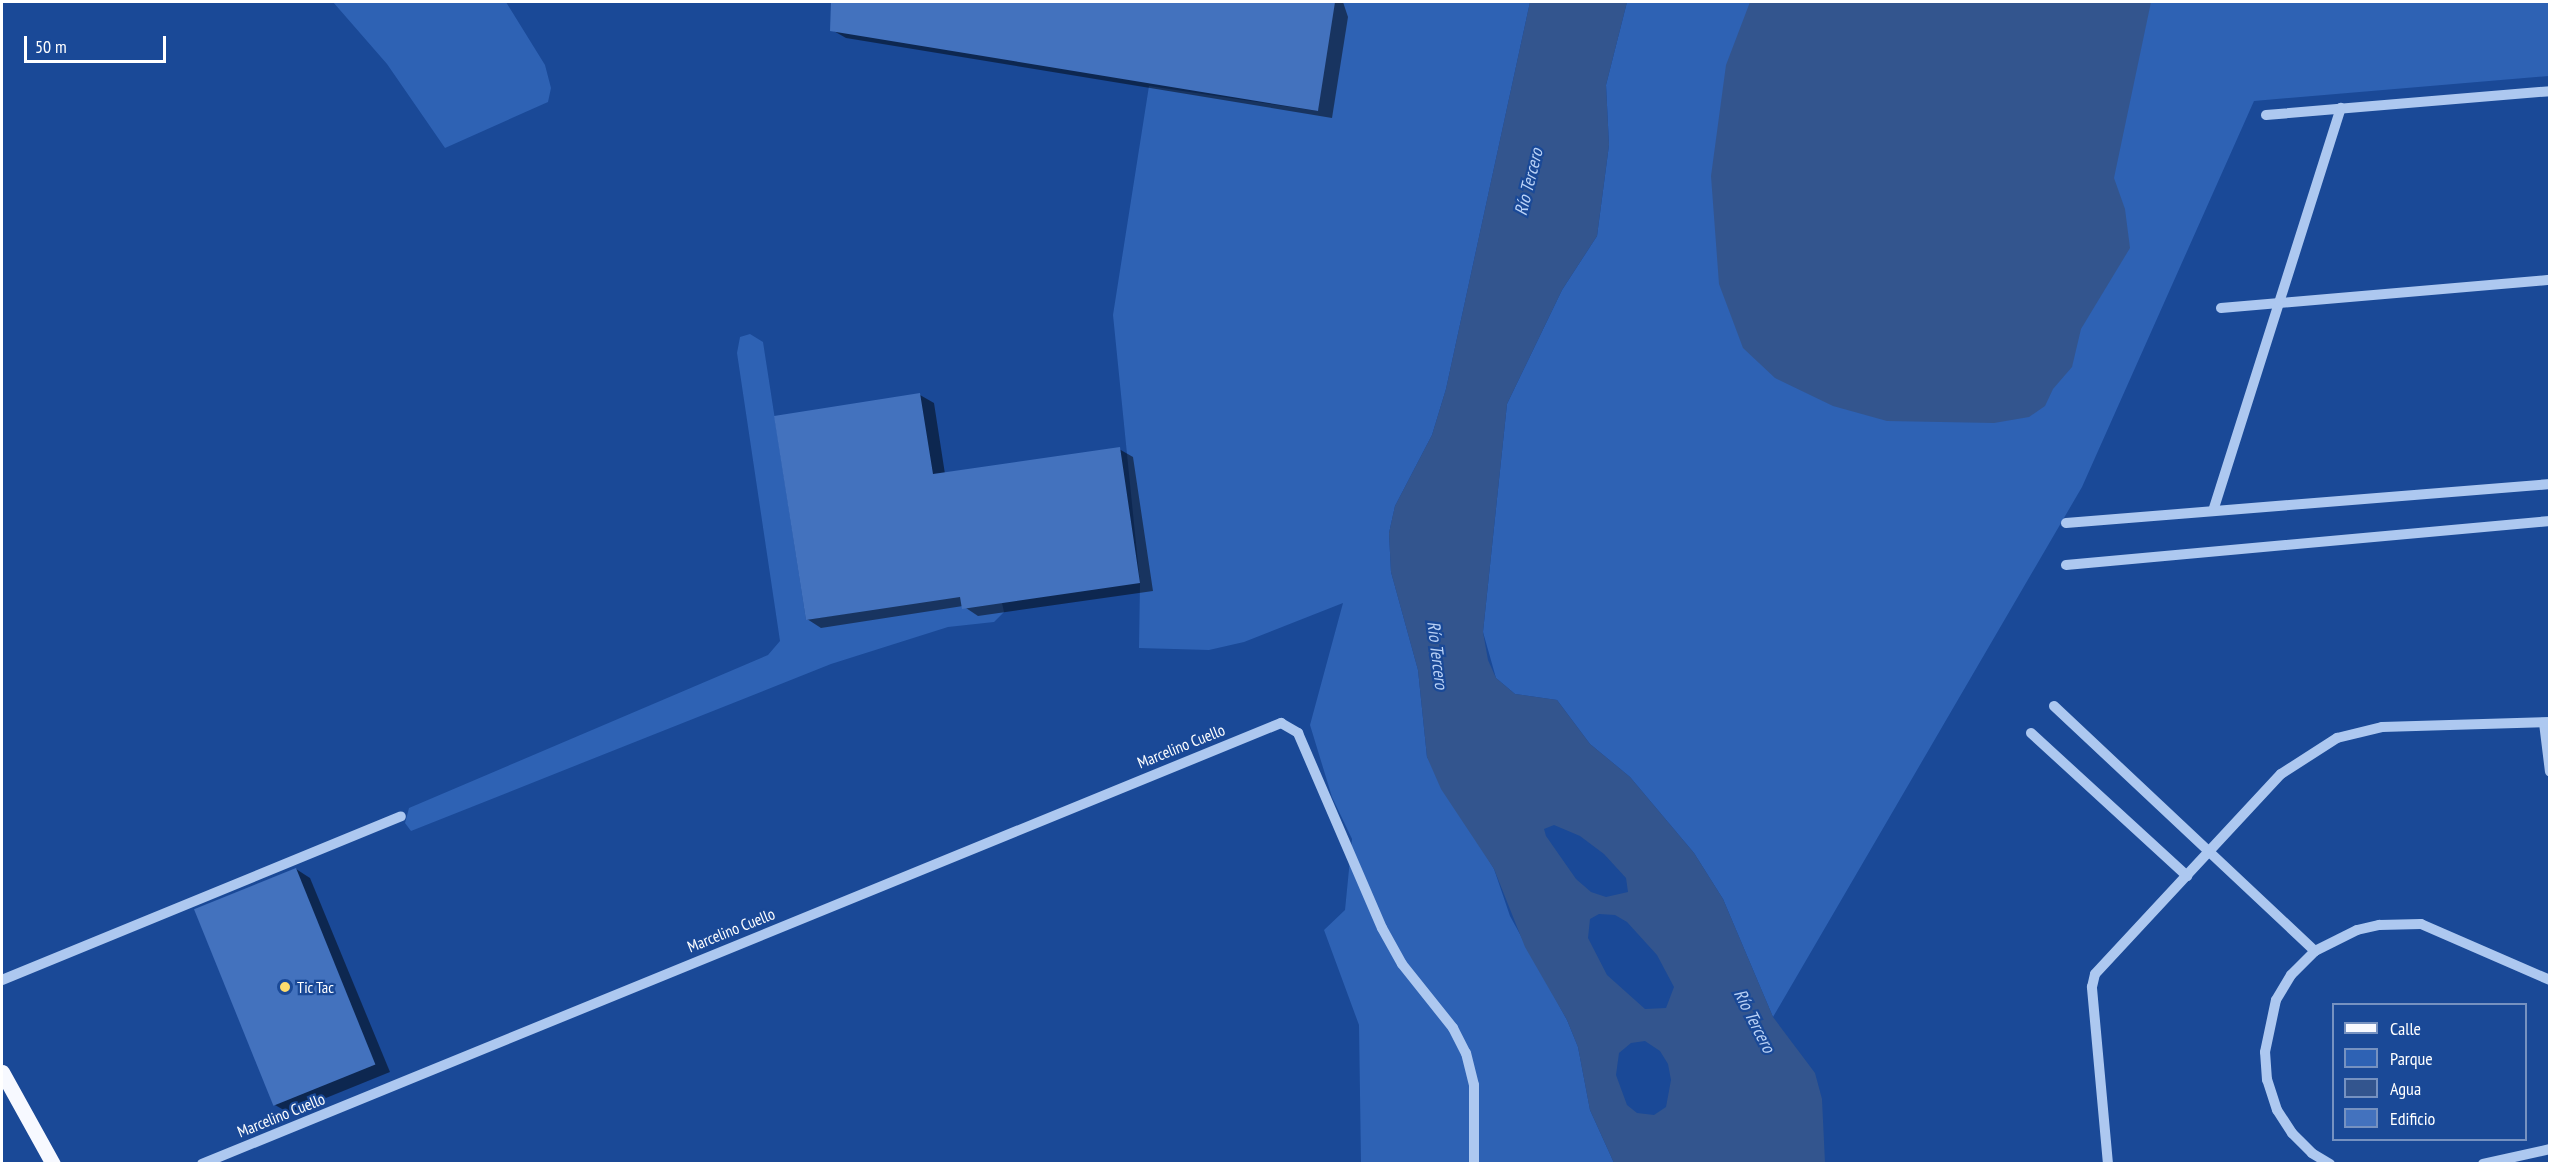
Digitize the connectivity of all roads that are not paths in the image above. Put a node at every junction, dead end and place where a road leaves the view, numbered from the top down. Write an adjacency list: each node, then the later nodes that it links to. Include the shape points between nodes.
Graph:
1 (2550, 91): 2 (street)
2 (2341, 108): 3 (street); 5 (street)
3 (2266, 114)
4 (2550, 280): 5 (street)
5 (2279, 303): 6 (street); 8 (street)
6 (2221, 308)
7 (2550, 484): 8 (street)
8 (2212, 511): 10 (street)
9 (2550, 521): 11 (street)
10 (2066, 523)
11 (2066, 565)
12 (2054, 706): 17 (street)
13 (2547, 723): 15 (street); 17 (street, via 2391,727 2337,738 2281,774)
14 (2031, 733): 18 (street)
15 (2550, 772)
16 (401, 816): 20 (street)
17 (2209, 851): 18 (street); 19 (street)
18 (2187, 876): 27 (street, via 2095,974 2092,987)
19 (2315, 951): 21 (street, via 2357,930 2421,924); 28 (street, via 2291,975 2276,1000 2268,1026 2266,1071 2277,1110 2292,1133)
20 (2, 980)
21 (2550, 980)
22 (2, 1072): 24 (main road)
23 (2550, 1149): 29 (street)
24 (53, 1164)
25 (202, 1164): 26 (street, Marcelino Cuello, via 1281,723 1298,733 1382,928 1402,964 1453,1028 1466,1053 1474,1085)
26 (1474, 1164)
27 (2108, 1164)
28 (2330, 1164)
29 (2483, 1164)

